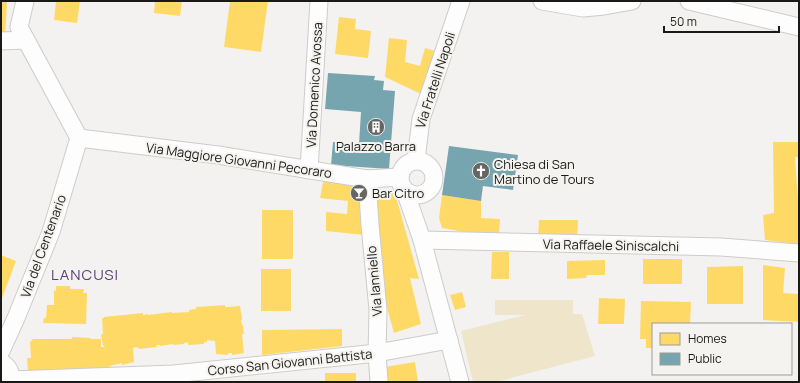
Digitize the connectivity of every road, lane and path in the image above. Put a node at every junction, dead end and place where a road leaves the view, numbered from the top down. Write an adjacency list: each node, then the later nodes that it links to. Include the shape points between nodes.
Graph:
1 (26, 1): 8 (street, via 19,27)
2 (319, 1): 12 (street, Via Domenico Avossa)
3 (461, 1): 11 (street, Via Fratelli Napoli, via 421,119)
4 (542, 1): 5 (street, via 583,8)
5 (632, 1)
6 (689, 1): 7 (street)
7 (799, 27)
8 (26, 40): 9 (street); 10 (street)
9 (1, 41)
10 (79, 138): 12 (street, Via Maggiore Giovanni Pecoraro, via 218,155); 19 (street, Via del Centenario, via 51,232)
11 (416, 160): 14 (street, via 403,168); 15 (street, via 427,163 434,172 434,184)
12 (309, 170): 13 (street, Via Maggiore Giovanni Pecoraro)
13 (367, 179): 14 (street, Via Maggiore Giovanni Pecoraro); 20 (street, Via Ianniello, via 378,310)
14 (402, 184): 15 (street, via 415,195); 16 (street)
15 (426, 193): 16 (street)
16 (422, 240): 17 (street, Via Raffaele Siniscalchi, via 721,247); 18 (street)
17 (799, 252)
18 (449, 340): 20 (street, Corso San Giovanni Battista); 25 (street)
19 (1, 351)
20 (377, 353): 22 (street, Corso San Giovanni Battista); 24 (street, Via Ianniello)
21 (1, 362): 23 (street, via 9,370)
22 (174, 378): 23 (street, Corso San Giovanni Battista)
23 (10, 381)
24 (380, 382)
25 (460, 382)

